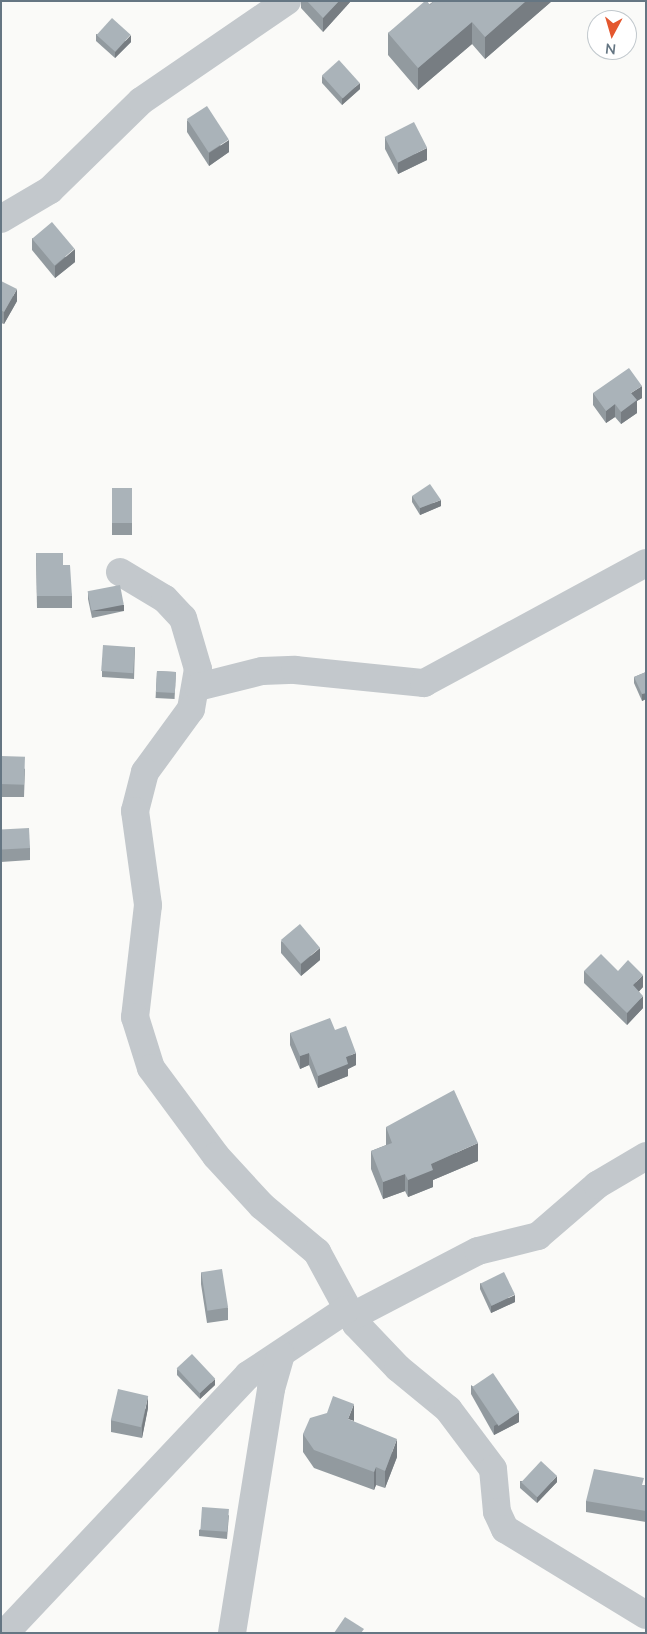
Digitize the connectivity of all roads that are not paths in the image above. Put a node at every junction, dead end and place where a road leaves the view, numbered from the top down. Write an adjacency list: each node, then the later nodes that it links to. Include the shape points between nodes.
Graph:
1 (287, 1): 2 (street, via 141,101 50,190)
2 (1, 219)
3 (646, 563): 5 (street, via 424,683 295,670 262,671)
4 (120, 572): 5 (street, via 165,599 183,618 198,669)
5 (198, 687): 7 (street, via 191,709 138,787 135,811 148,904 134,1017 157,1080 243,1186 317,1252)
6 (646, 1156): 7 (street, via 597,1185 538,1236 478,1251)
7 (349, 1313): 8 (street); 9 (street, via 398,1368 448,1409 493,1469 497,1512 505,1529)
8 (281, 1354): 10 (street, via 224,1398); 11 (street, via 271,1389)
9 (646, 1615)
10 (5, 1633)
11 (232, 1633)

